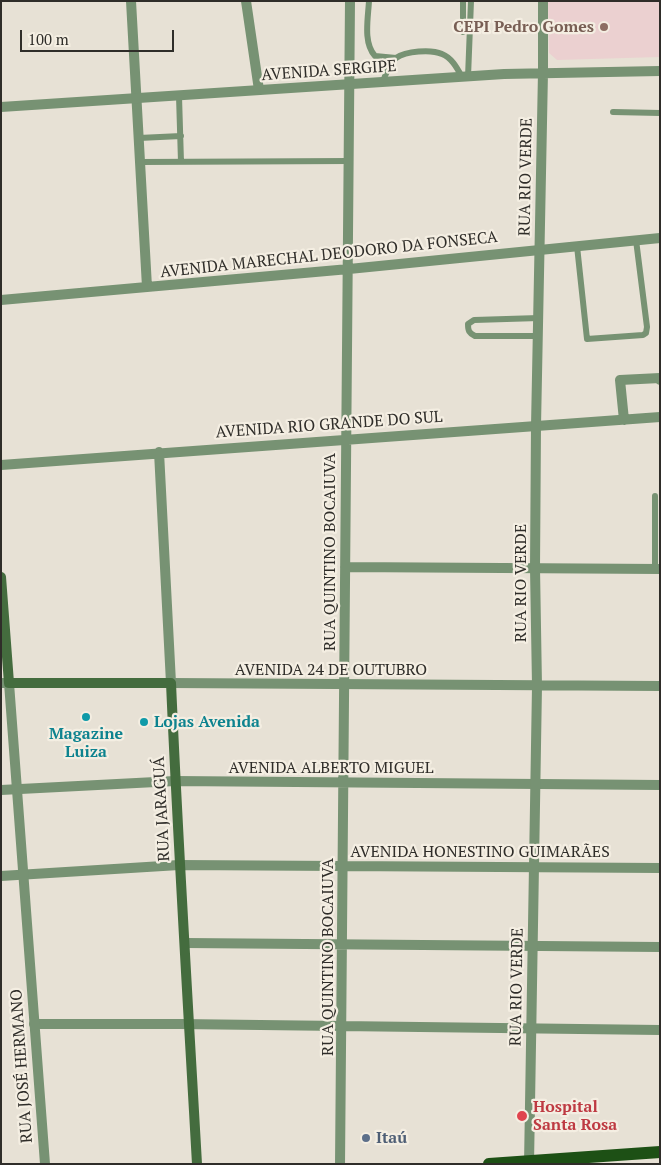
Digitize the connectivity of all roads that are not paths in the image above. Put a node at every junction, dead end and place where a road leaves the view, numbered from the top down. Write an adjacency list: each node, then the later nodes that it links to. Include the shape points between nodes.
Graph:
1 (131, 1): 17 (street)
2 (246, 1): 15 (street)
3 (350, 1): 14 (street, RUA QUINTINO BOCAIUVA)
4 (369, 1): 9 (lane, via 370,50 375,56)
5 (463, 1): 8 (lane)
6 (471, 1): 12 (lane)
7 (543, 1): 11 (street, RUA RIO VERDE)
8 (463, 32)
9 (396, 58): 12 (lane, via 418,51 441,53); 13 (lane)
10 (660, 71): 11 (street, AVENIDA SERGIPE)
11 (543, 72): 12 (street, AVENIDA SERGIPE); 29 (street, RUA RIO VERDE)
12 (465, 77): 13 (street, AVENIDA SERGIPE)
13 (383, 82): 14 (street, AVENIDA SERGIPE)
14 (350, 84): 15 (street, AVENIDA SERGIPE); 23 (street, RUA QUINTINO BOCAIUVA)
15 (260, 90): 16 (street, AVENIDA SERGIPE)
16 (179, 96): 17 (street, AVENIDA SERGIPE); 21 (lane)
17 (136, 98): 18 (street, AVENIDA SERGIPE); 22 (street)
18 (1, 107)
19 (612, 112): 20 (lane)
20 (660, 113)
21 (181, 136): 22 (lane); 25 (lane)
22 (139, 138): 24 (street)
23 (349, 161): 25 (lane); 30 (street, RUA QUINTINO BOCAIUVA)
24 (140, 162): 25 (lane); 31 (street)
25 (181, 162)
26 (660, 238): 27 (street, AVENIDA MARECHAL DEODORO DA FONSECA)
27 (636, 240): 28 (street, AVENIDA MARECHAL DEODORO DA FONSECA); 28 (lane, via 647,327 642,335 587,339)
28 (577, 246): 29 (street, AVENIDA MARECHAL DEODORO DA FONSECA)
29 (540, 249): 30 (street, AVENIDA MARECHAL DEODORO DA FONSECA); 33 (street, RUA RIO VERDE)
30 (349, 269): 31 (street, AVENIDA MARECHAL DEODORO DA FONSECA); 39 (street, RUA QUINTINO BOCAIUVA)
31 (147, 287): 32 (street, AVENIDA MARECHAL DEODORO DA FONSECA)
32 (1, 300)
33 (539, 318): 34 (street, RUA RIO VERDE); 34 (lane, via 474,320 468,324 470,334 475,336)
34 (538, 336): 38 (street, RUA RIO VERDE)
35 (660, 380): 37 (street, via 620,380)
36 (660, 417): 37 (street, AVENIDA RIO GRANDE DO SUL)
37 (624, 420): 38 (street, AVENIDA RIO GRANDE DO SUL)
38 (536, 426): 39 (street, AVENIDA RIO GRANDE DO SUL); 44 (street, RUA RIO VERDE)
39 (346, 439): 40 (street, AVENIDA RIO GRANDE DO SUL); 43 (street, RUA QUINTINO BOCAIUVA)
40 (159, 452): 41 (street, AVENIDA RIO GRANDE DO SUL); 48 (street, RUA JARAGUÁ)
41 (1, 465)
42 (655, 496): 45 (lane)
43 (345, 567): 44 (street); 49 (street, RUA QUINTINO BOCAIUVA)
44 (535, 568): 45 (street); 50 (street, RUA RIO VERDE)
45 (657, 569)
46 (1, 577): 47 (main road, RUA JOSÉ HERMANO)
47 (5, 683): 48 (main road, AVENIDA 24 DE OUTUBRO); 56 (street, RUA JOSÉ HERMANO)
48 (171, 683): 49 (street, AVENIDA 24 DE OUTUBRO); 52 (main road, RUA JARAGUÁ)
49 (344, 685): 50 (street, AVENIDA 24 DE OUTUBRO); 53 (street, RUA QUINTINO BOCAIUVA)
50 (537, 686): 51 (street, AVENIDA 24 DE OUTUBRO); 54 (street, RUA RIO VERDE)
51 (660, 686)
52 (175, 781): 53 (street, AVENIDA ALBERTO MIGUEL); 56 (street, AVENIDA ALBERTO MIGUEL); 58 (main road, RUA JARAGUÁ)
53 (343, 783): 54 (street, AVENIDA ALBERTO MIGUEL); 59 (street, RUA QUINTINO BOCAIUVA)
54 (535, 784): 55 (street, AVENIDA ALBERTO MIGUEL); 60 (street, RUA RIO VERDE)
55 (660, 785)
56 (17, 789): 57 (street, AVENIDA ALBERTO MIGUEL); 62 (street, RUA JOSÉ HERMANO)
57 (1, 790)
58 (179, 865): 59 (street, AVENIDA HONESTINO GUIMARÃES); 62 (street, AVENIDA HONESTINO GUIMARÃES); 64 (main road, RUA JARAGUÁ)
59 (343, 866): 60 (street, AVENIDA HONESTINO GUIMARÃES); 65 (street, RUA QUINTINO BOCAIUVA)
60 (534, 867): 61 (street, AVENIDA HONESTINO GUIMARÃES); 66 (street, RUA RIO VERDE)
61 (660, 868)
62 (23, 875): 63 (street, AVENIDA HONESTINO GUIMARÃES); 68 (street, RUA JOSÉ HERMANO)
63 (1, 876)
64 (186, 943): 65 (street); 69 (main road, RUA JARAGUÁ)
65 (343, 945): 66 (street); 70 (street, RUA QUINTINO BOCAIUVA)
66 (533, 947): 67 (street); 71 (street, RUA RIO VERDE)
67 (660, 947)
68 (34, 1024): 69 (street); 75 (street, RUA JOSÉ HERMANO)
69 (190, 1024): 70 (street); 76 (main road, RUA JARAGUÁ)
70 (343, 1026): 71 (street); 77 (street, RUA QUINTINO BOCAIUVA)
71 (532, 1028): 72 (street); 74 (street, RUA RIO VERDE)
72 (660, 1030)
73 (660, 1152): 74 (main road)
74 (529, 1162): 78 (main road)
75 (45, 1164)
76 (197, 1164)
77 (340, 1164)
78 (489, 1164)

